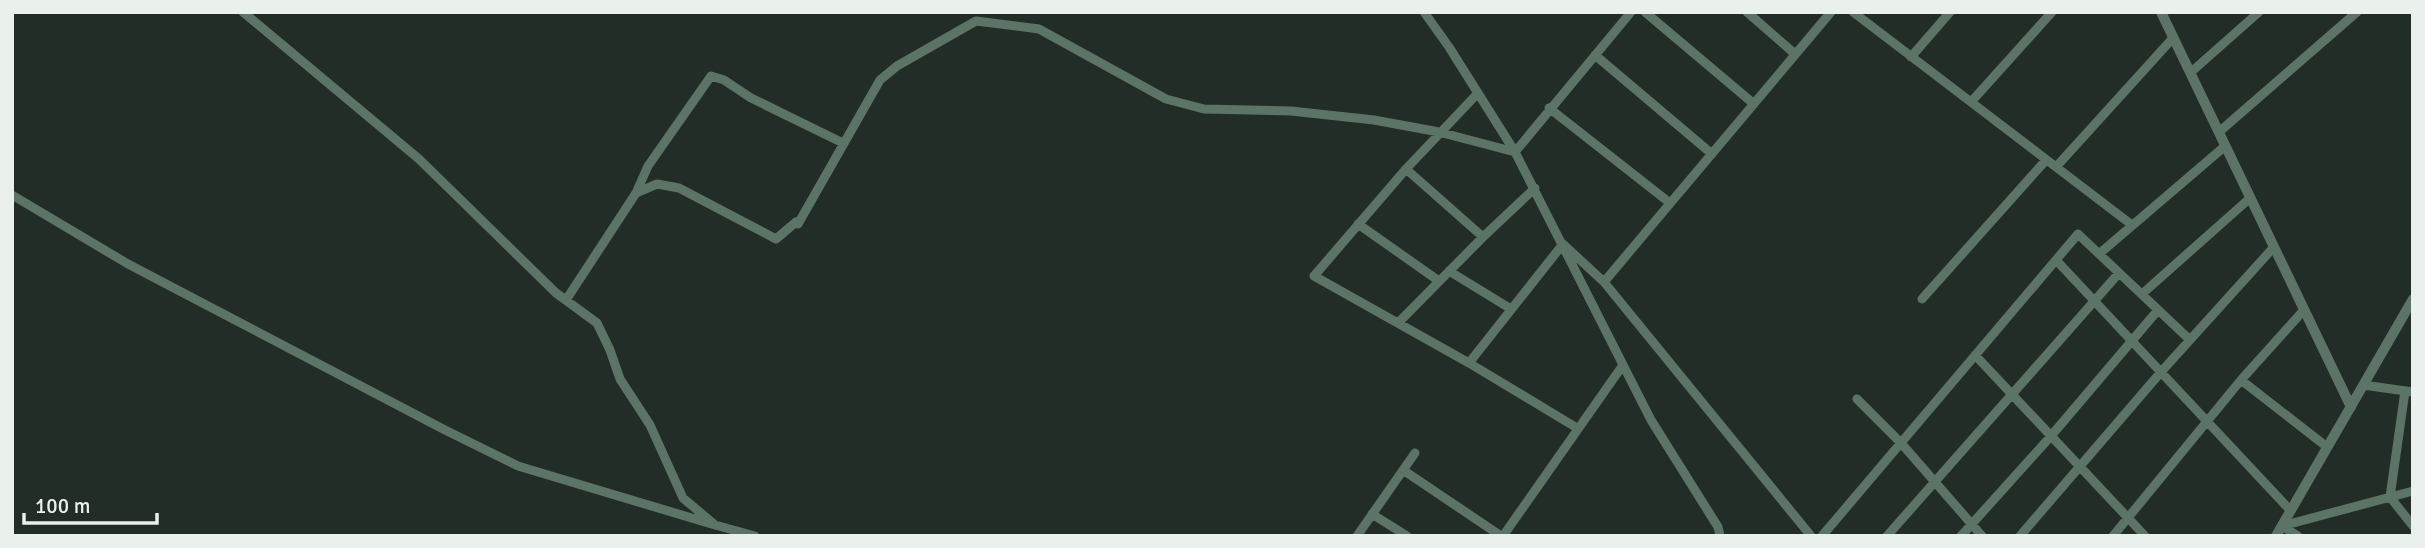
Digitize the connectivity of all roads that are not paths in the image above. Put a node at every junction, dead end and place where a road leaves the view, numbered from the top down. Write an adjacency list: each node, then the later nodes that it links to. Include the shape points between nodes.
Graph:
1 (243, 12): 51 (street, via 419,159)
2 (1424, 12): 19 (street)
3 (1631, 12): 16 (street)
4 (1645, 12): 21 (street)
5 (1747, 12): 15 (street)
6 (1831, 12): 15 (street)
7 (1853, 12): 13 (street)
8 (1950, 12): 17 (street)
9 (2052, 12): 20 (street)
10 (2161, 12): 14 (street)
11 (2259, 12): 18 (street)
12 (2357, 12): 24 (street)
13 (1865, 16): 17 (street)
14 (2173, 38): 18 (street); 30 (street)
15 (1795, 54): 21 (street)
16 (1595, 55): 22 (street); 28 (street)
17 (1911, 57): 20 (street)
18 (2190, 73): 24 (street)
19 (1478, 93): 23 (street); 27 (street)
20 (1971, 102): 29 (street)
21 (1754, 104): 28 (street)
22 (1549, 108): 27 (street); 36 (street)
23 (1439, 132): 25 (street, via 1291,111 1204,109 1166,99 1039,29 976,21 880,80); 27 (street); 31 (street)
24 (2219, 132): 26 (street)
25 (843, 143): 33 (street, via 798,224 776,239 679,188 657,184); 33 (street, via 710,76 648,166)
26 (2224, 147): 35 (street); 38 (street)
27 (1515, 152): 32 (street)
28 (1712, 154): 36 (street)
29 (2046, 160): 30 (street); 49 (street)
30 (2056, 167): 38 (street)
31 (1406, 169): 37 (street); 39 (street)
32 (1535, 188): 39 (street); 40 (street)
33 (636, 193): 51 (street)
34 (12, 195): 84 (street, via 128,264 518,466)
35 (2249, 199): 41 (street); 48 (street)
36 (1670, 204): 47 (street)
37 (1358, 224): 46 (street); 56 (street, via 1314,276)
38 (2132, 225): 42 (street)
39 (1483, 237): 44 (street)
40 (1563, 244): 47 (street); 53 (street); 61 (street)
41 (2273, 248): 55 (street); 57 (street)
42 (2099, 254): 43 (street, via 2078,234); 45 (street)
43 (2056, 260): 52 (street); 59 (street)
44 (1449, 271): 46 (street); 53 (street)
45 (2119, 273): 48 (street); 52 (street)
46 (1439, 281): 56 (street)
47 (1604, 282): 92 (street)
48 (2141, 294): 54 (street)
49 (1922, 299)
50 (2413, 299): 64 (street)
51 (566, 300): 84 (street, via 597,323 620,379 649,425 682,498)
52 (2094, 301): 58 (street); 66 (street)
53 (1511, 309): 60 (street)
54 (2158, 310): 57 (street); 58 (street)
55 (2303, 311): 63 (street); 68 (street)
56 (1398, 323): 60 (street)
57 (2190, 340): 62 (street)
58 (2132, 341): 62 (street); 71 (street)
59 (1975, 355): 66 (street); 72 (street)
60 (1469, 363): 70 (street)
61 (1623, 365): 70 (street); 91 (street)
62 (2161, 372): 69 (street); 75 (street)
63 (2241, 380): 69 (street); 73 (street)
64 (2363, 385): 65 (street); 68 (street)
65 (2409, 391): 79 (street)
66 (2012, 395): 71 (street); 77 (street)
67 (1857, 399): 72 (street)
68 (2351, 407): 73 (street)
69 (2207, 421): 80 (street); 82 (street)
70 (1577, 428): 90 (street)
71 (2051, 436): 75 (street); 83 (street)
72 (1900, 443): 77 (street); 93 (street)
73 (2327, 447): 80 (street)
74 (1415, 453): 76 (street)
75 (2079, 466): 82 (street); 97 (street)
76 (1403, 470): 81 (street); 90 (street)
77 (1935, 482): 83 (street); 94 (street)
78 (2413, 491): 79 (street)
79 (2390, 497): 85 (street); 86 (street)
80 (2290, 510): 86 (street)
81 (1372, 514): 88 (street); 89 (street)
82 (2127, 517): 98 (street); 99 (street)
83 (1971, 524): 95 (street); 96 (street)
84 (715, 525): 87 (street)
85 (2413, 526)
86 (2279, 531): 100 (street)
87 (755, 536)
88 (1357, 536)
89 (1407, 536)
90 (1502, 536)
91 (1720, 536)
92 (1811, 536)
93 (1822, 536)
94 (1887, 536)
95 (1961, 536)
96 (1982, 536)
97 (2020, 536)
98 (2113, 536)
99 (2145, 536)
100 (2298, 536)

